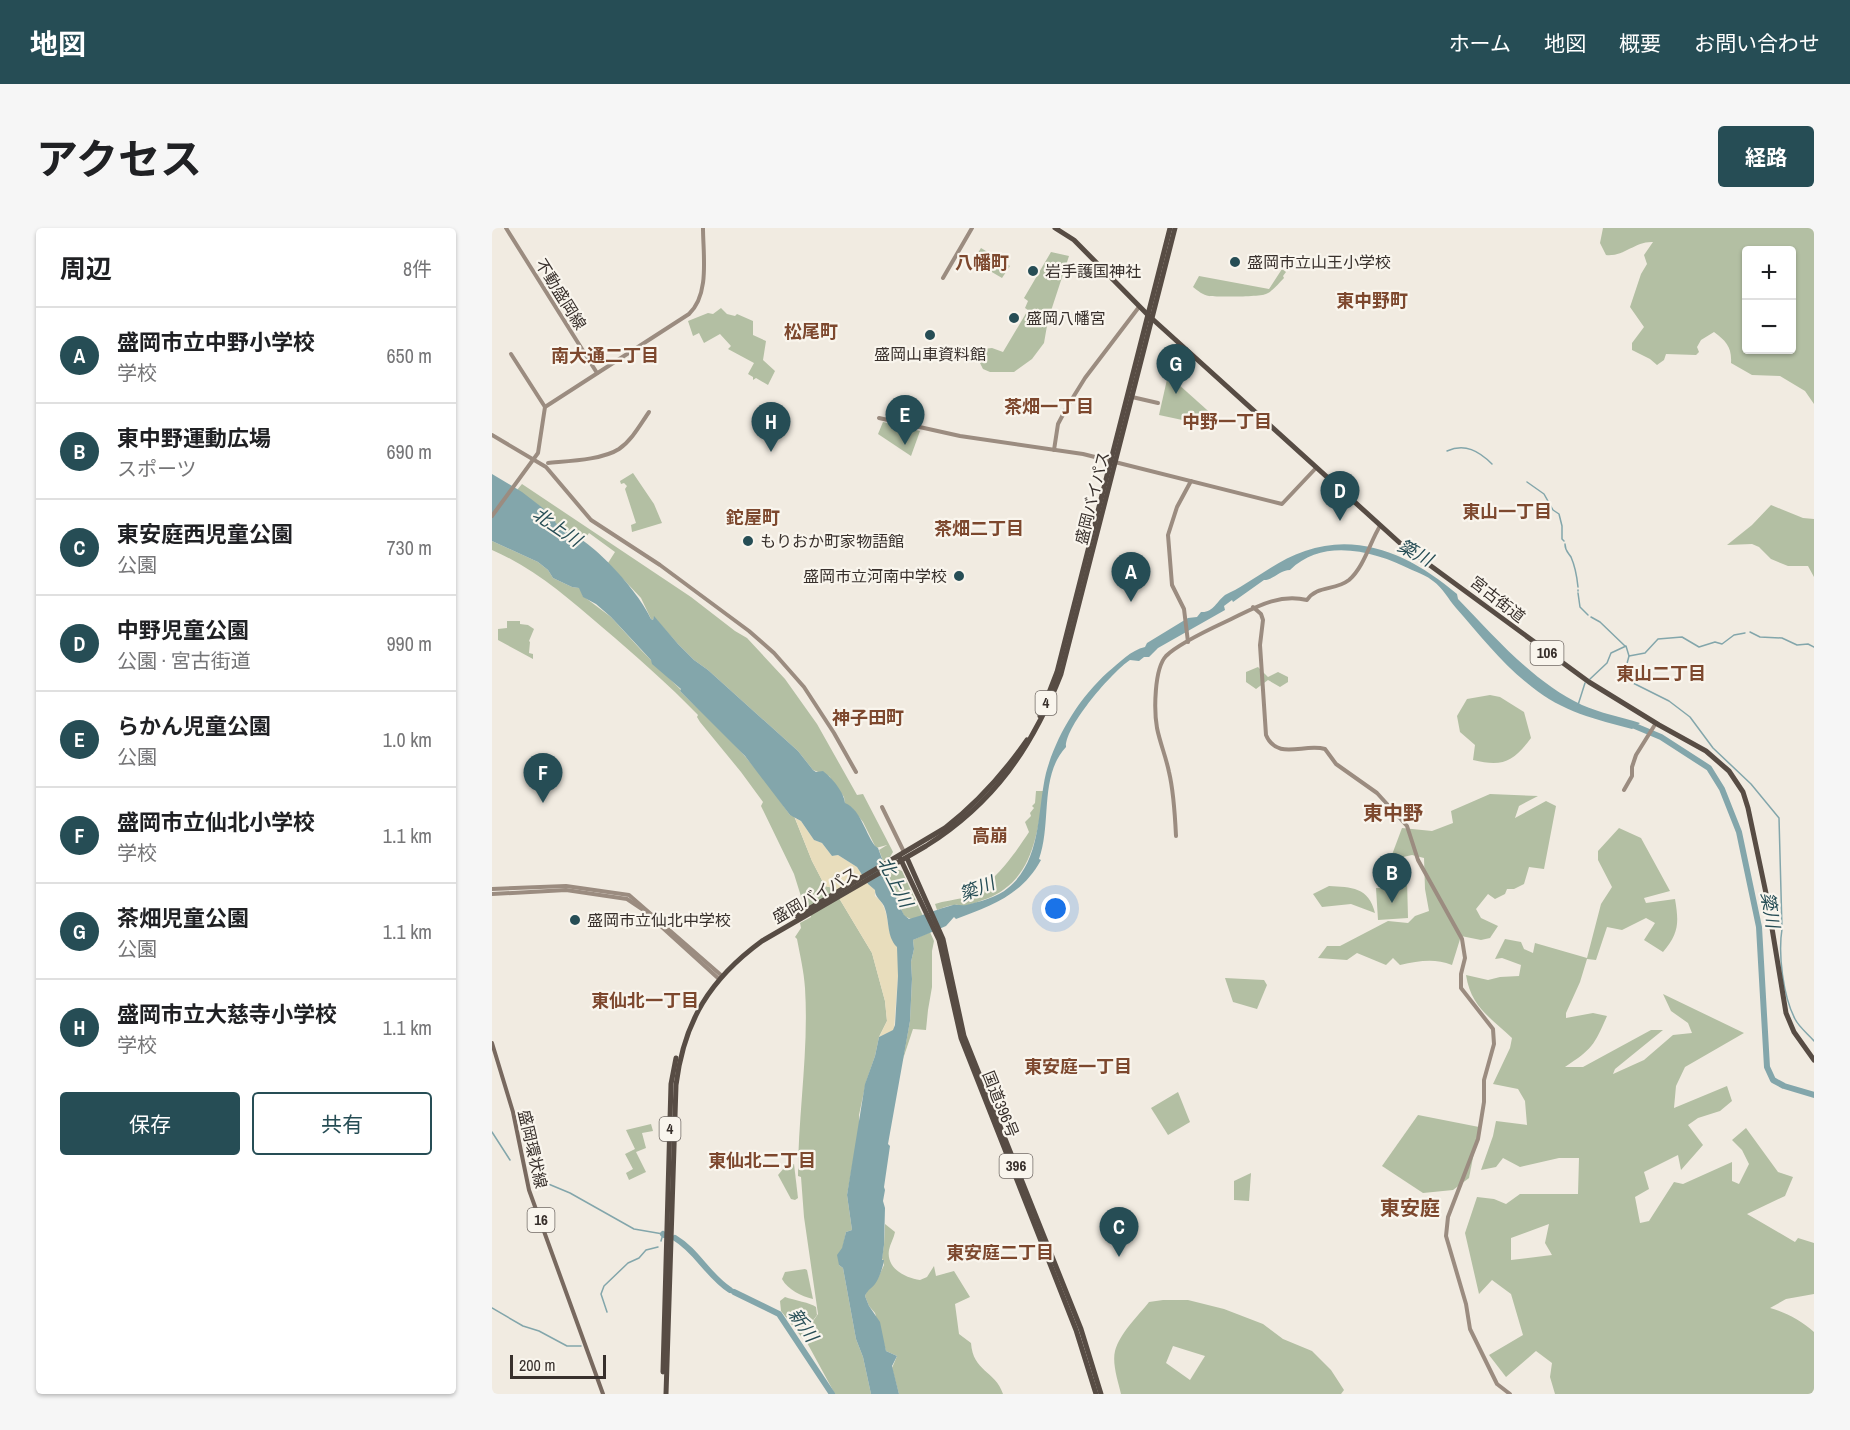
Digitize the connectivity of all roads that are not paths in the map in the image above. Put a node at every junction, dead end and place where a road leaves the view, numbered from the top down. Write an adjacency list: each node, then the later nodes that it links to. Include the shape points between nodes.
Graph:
1 (506, 228): 11 (street, 不動盛岡線)
2 (704, 228): 11 (street, via 703,285 697,306)
3 (972, 228): 7 (street)
4 (1055, 228): 8 (highway, 106, via 1074,240)
5 (1170, 228): 9 (highway, 盛岡バイパス / 4)
6 (1175, 228): 9 (highway, 盛岡バイパス / 4)
7 (943, 278)
8 (1139, 307): 9 (highway, 106); 18 (street, via 1067,407 1058,424)
9 (1150, 317): 12 (highway, 盛岡バイパス / 4); 20 (highway, 盛岡バイパス / 4); 22 (highway, 宮古街道 / 106)
10 (511, 354): 14 (street)
11 (597, 373): 14 (street)
12 (1132, 397): 13 (street); 20 (highway, 盛岡バイパス / 4)
13 (1158, 403)
14 (546, 407): 19 (street)
15 (649, 412): 21 (street, via 629,440 614,452)
16 (879, 418): 18 (street, via 960,436)
17 (492, 435): 19 (street)
18 (1054, 450): 20 (street)
19 (534, 459): 24 (street); 29 (street, via 546,467 591,520 668,572 774,653 804,687)
20 (1113, 462): 23 (street); 33 (highway, 盛岡バイパス / 4, via 1044,708 1029,736 992,785 965,812)
21 (548, 463)
22 (1316, 468): 23 (street, via 1282,504); 25 (highway, 宮古街道 / 106)
23 (1191, 481): 27 (street, via 1176,507 1168,535 1172,585 1183,606)
24 (492, 516)
25 (1380, 526): 26 (street, via 1350,579 1317,590 1307,600 1286,597); 28 (highway, 宮古街道 / 106, via 1540,648)
26 (1253, 608): 27 (street); 44 (street, via 1263,620 1260,645 1268,741 1286,751 1325,749 1336,764 1377,793 1407,826 1418,860 1462,939 1465,958 1461,988 1493,1029 1494,1044 1484,1080 1478,1139 1448,1217 1446,1236 1470,1329 1497,1384)
27 (1188, 642): 32 (street, via 1165,657 1156,694 1157,729 1169,772)
28 (1654, 726): 30 (street, via 1636,755 1632,776); 39 (highway, 宮古街道 / 106, via 1718,760 1743,792 1767,898 1786,1013)
29 (856, 772)
30 (1624, 790)
31 (882, 807): 33 (street)
32 (1176, 836)
33 (903, 857): 36 (highway, 国道396号 / 396); 37 (highway, 盛岡バイパス / 4, via 761,937)
34 (492, 890): 37 (street, via 566,886 629,895)
35 (492, 894): 37 (street, via 566,890 627,899)
36 (939, 936): 42 (highway, 国道396号 / 396, via 961,1038 1064,1298); 43 (highway, 国道396号 / 396, via 964,1036 1081,1329)
37 (719, 976): 41 (highway, 盛岡バイパス / 4, via 690,1025 682,1046 676,1085)
38 (492, 1043): 40 (main road, 盛岡環状線 / 16, via 513,1112 529,1190)
39 (1814, 1060)
40 (603, 1394)
41 (664, 1394)
42 (1096, 1394)
43 (1101, 1394)
44 (1510, 1394)

